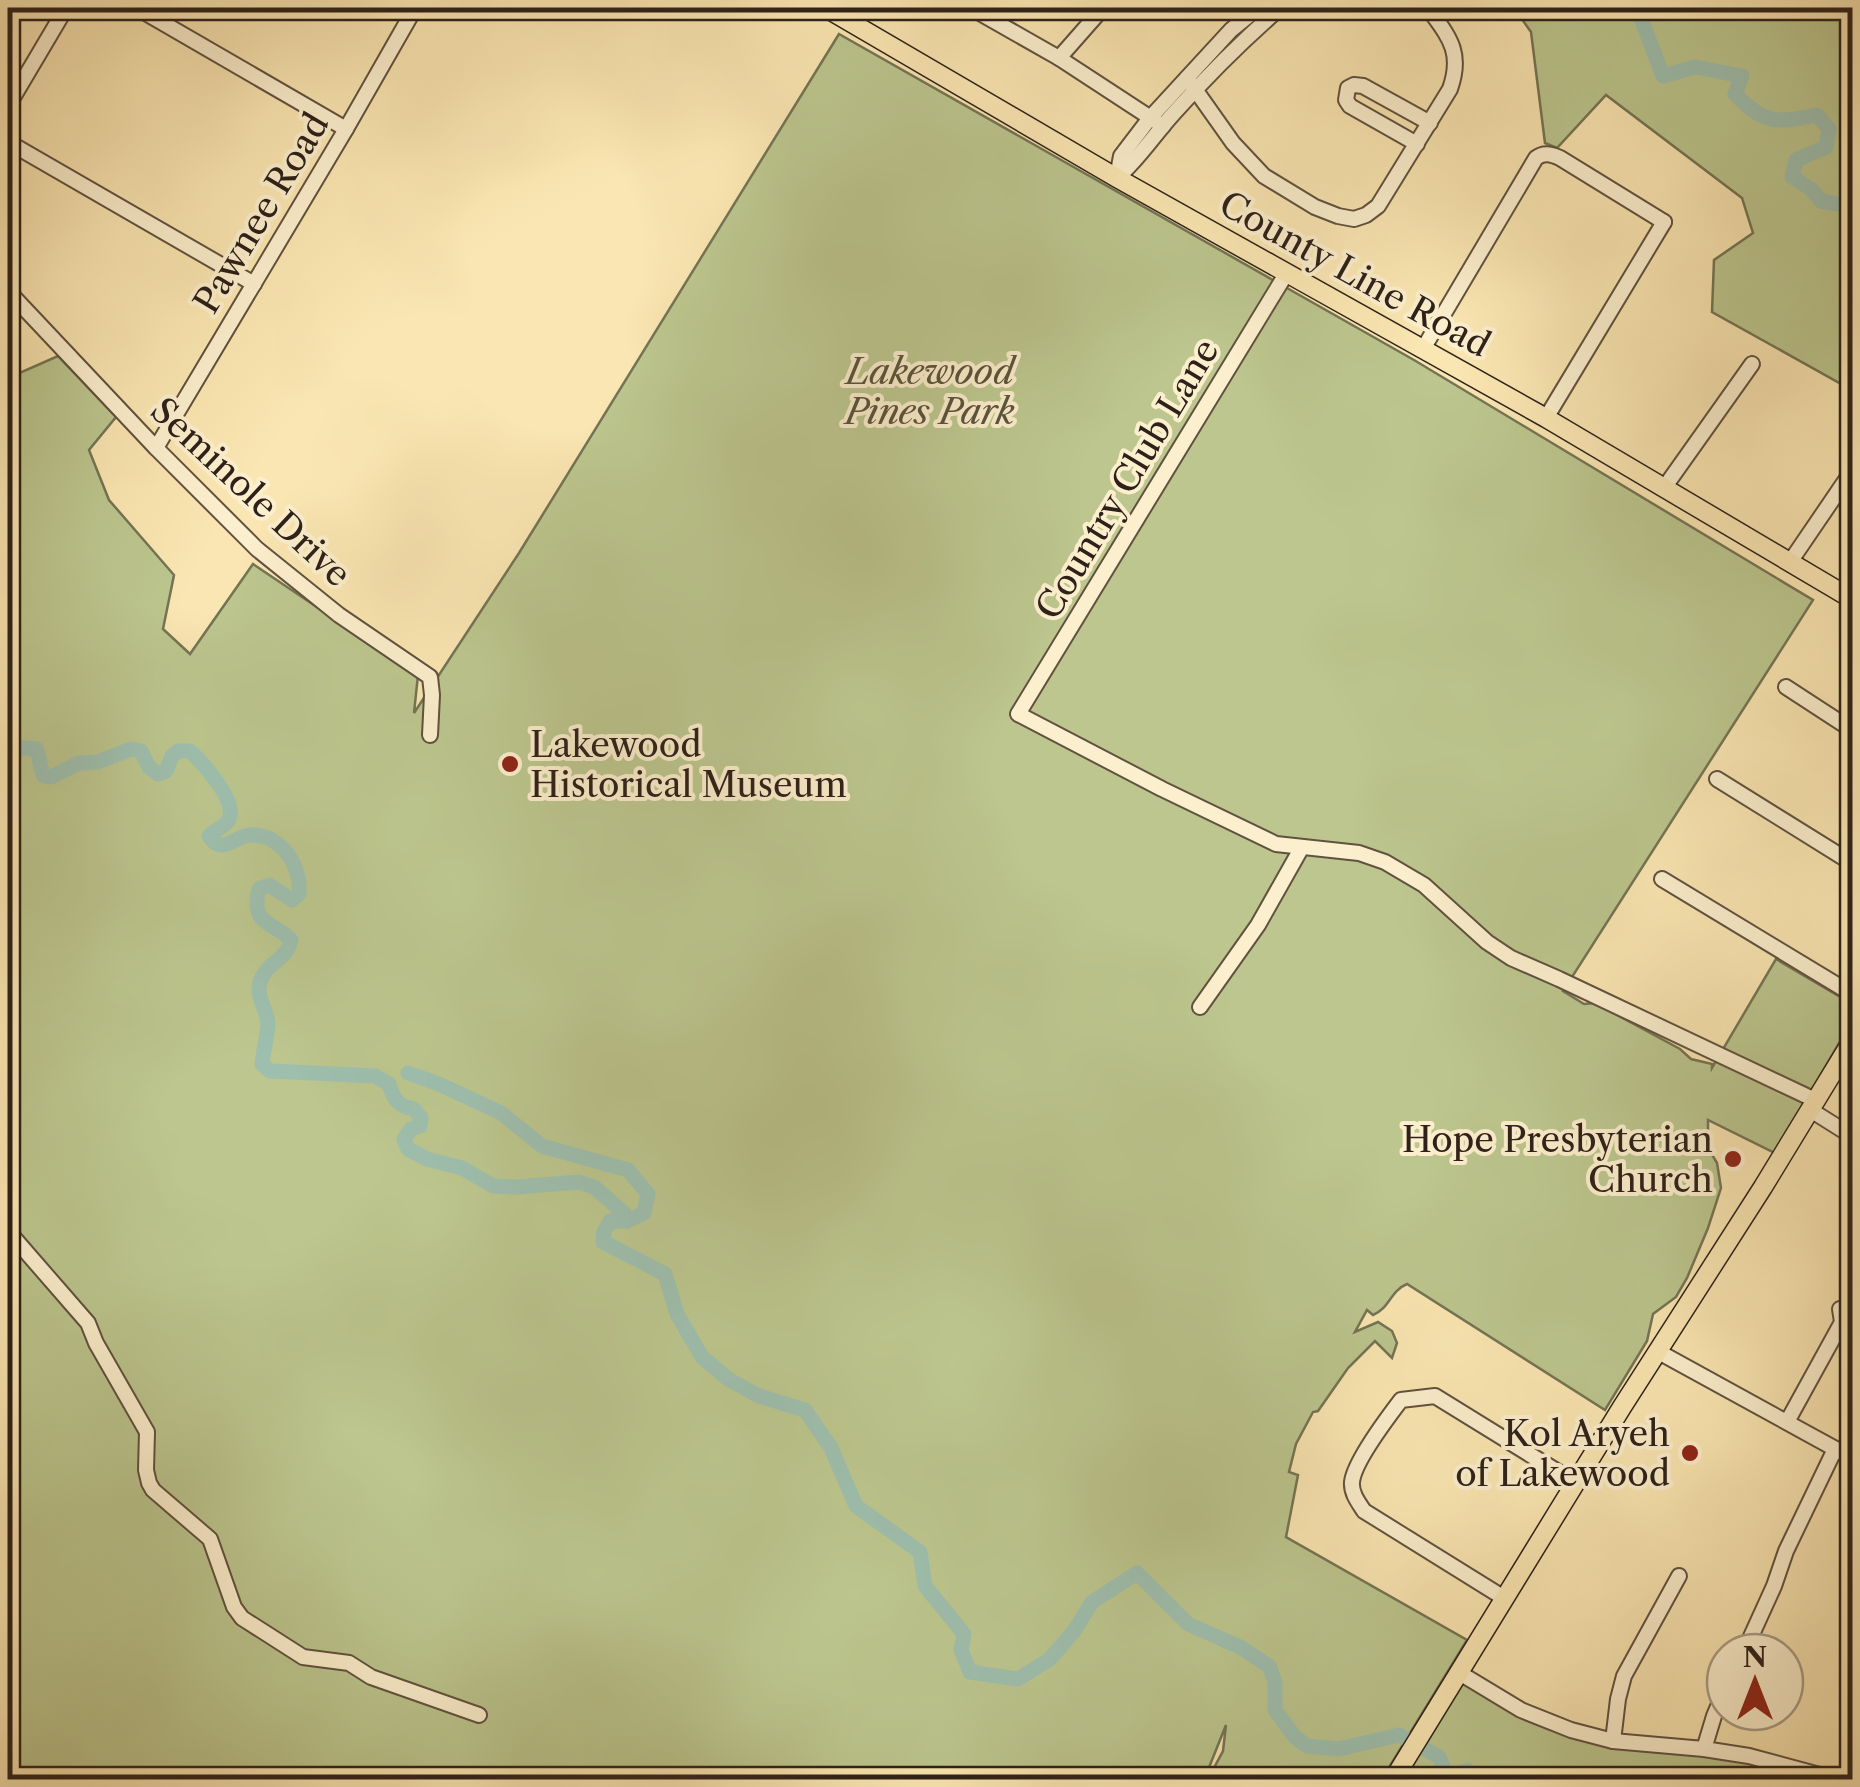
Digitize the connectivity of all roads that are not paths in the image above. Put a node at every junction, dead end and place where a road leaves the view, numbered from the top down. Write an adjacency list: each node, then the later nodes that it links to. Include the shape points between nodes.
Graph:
1 (66, 8): 12 (street)
2 (137, 8): 15 (street)
3 (415, 8): 15 (street, Pawnee Road)
4 (826, 8): 18 (main road, County Line Road)
5 (971, 8): 10 (street)
6 (1102, 8): 10 (street)
7 (1258, 8): 11 (street, via 1231,30)
8 (1280, 8): 11 (street)
9 (1428, 8): 14 (street, via 1451,40 1456,62 1450,89)
10 (1059, 58): 13 (street)
11 (1191, 83): 13 (street); 17 (street, via 1264,176 1338,216 1354,218 1378,206)
12 (8, 106)
13 (1156, 122): 18 (street, via 1121,156)
14 (1430, 123): 17 (street); 17 (street, via 1363,86 1348,88 1350,106)
15 (346, 129): 20 (street, Pawnee Road)
16 (8, 142): 20 (street)
17 (1418, 144)
18 (1117, 178): 19 (main road, County Line Road)
19 (1286, 274): 22 (main road, County Line Road); 34 (street, Country Club Lane, via 1018,714 1276,844)
20 (254, 284): 25 (street, Pawnee Road)
21 (8, 290): 25 (street, Seminole Drive)
22 (1424, 348): 24 (main road, County Line Road); 24 (street, via 1541,154 1560,158 1671,221)
23 (1752, 364): 27 (street)
24 (1546, 418): 27 (main road, County Line Road)
25 (156, 448): 32 (street, Seminole Drive, via 258,549 430,677)
26 (1851, 478): 28 (street)
27 (1664, 488): 28 (main road, County Line Road)
28 (1790, 562): 29 (main road, County Line Road)
29 (1852, 600)
30 (1786, 687): 31 (street)
31 (1852, 730)
32 (430, 734)
33 (1717, 779): 35 (street)
34 (1302, 847): 38 (street); 40 (street, via 1385,862 1424,885 1511,958)
35 (1852, 863)
36 (1662, 879): 37 (street)
37 (1852, 994)
38 (1200, 1008)
39 (1852, 1041): 40 (main road)
40 (1812, 1105): 41 (street); 44 (main road)
41 (1852, 1136)
42 (8, 1230): 53 (street, via 88,1324 148,1432 148,1483 210,1539 238,1614 303,1656 349,1663 370,1677)
43 (1840, 1309): 45 (street, via 1842,1322)
44 (1658, 1351): 45 (street); 48 (main road)
45 (1788, 1422): 46 (street)
46 (1836, 1449): 47 (street); 51 (street)
47 (1852, 1458)
48 (1576, 1483): 50 (main road); 50 (street, via 1435,1396 1402,1400 1386,1418 1355,1471 1357,1502)
49 (1679, 1576): 55 (street, via 1624,1676)
50 (1504, 1598): 52 (main road)
51 (1753, 1632)
52 (1458, 1672): 55 (street, via 1547,1722); 57 (main road)
53 (479, 1715)
54 (1709, 1732): 56 (street)
55 (1613, 1741): 56 (street)
56 (1704, 1749): 58 (street)
57 (1393, 1780)
58 (1838, 1780)

